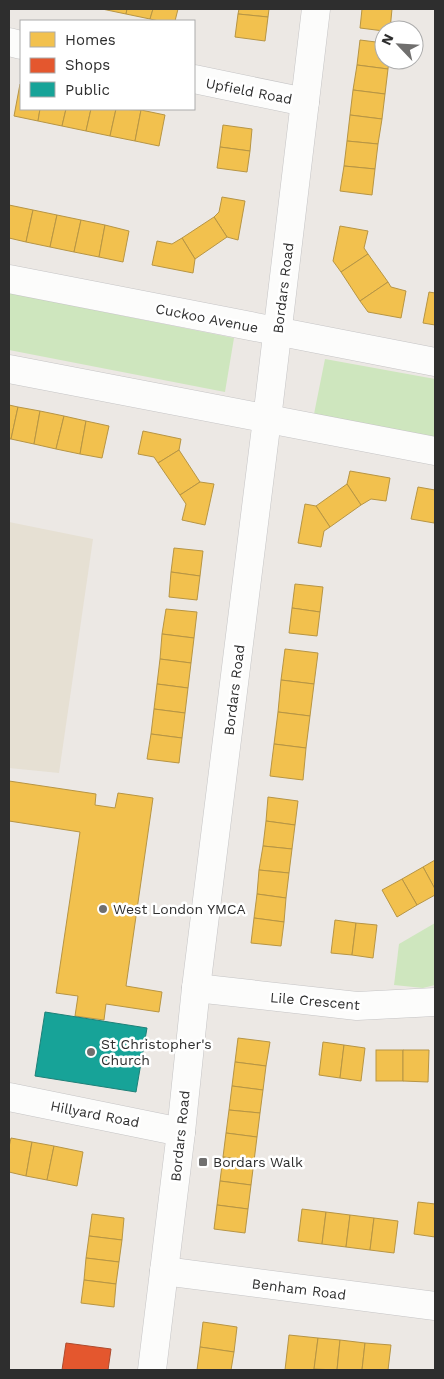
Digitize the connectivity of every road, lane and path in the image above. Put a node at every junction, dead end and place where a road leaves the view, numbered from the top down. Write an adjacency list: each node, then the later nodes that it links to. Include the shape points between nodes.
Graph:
1 (316, 9): 3 (street, Bordars Road)
2 (195, 80): 3 (street, Upfield Road)
3 (305, 102): 5 (street, Bordars Road)
4 (9, 279): 5 (street, Cuckoo Avenue)
5 (278, 332): 6 (street, Cuckoo Avenue); 8 (street, Bordars Road)
6 (435, 362)
7 (9, 369): 8 (street)
8 (267, 419): 9 (street); 10 (street, Bordars Road)
9 (435, 451)
10 (196, 988): 11 (street, Lile Crescent, via 357,1006); 13 (street, Bordars Road)
11 (435, 1002)
12 (9, 1097): 13 (street, Hillyard Road)
13 (181, 1132): 14 (street, Bordars Road)
14 (164, 1271): 15 (street, Benham Road); 16 (street, Bordars Road)
15 (435, 1306)
16 (152, 1370)

